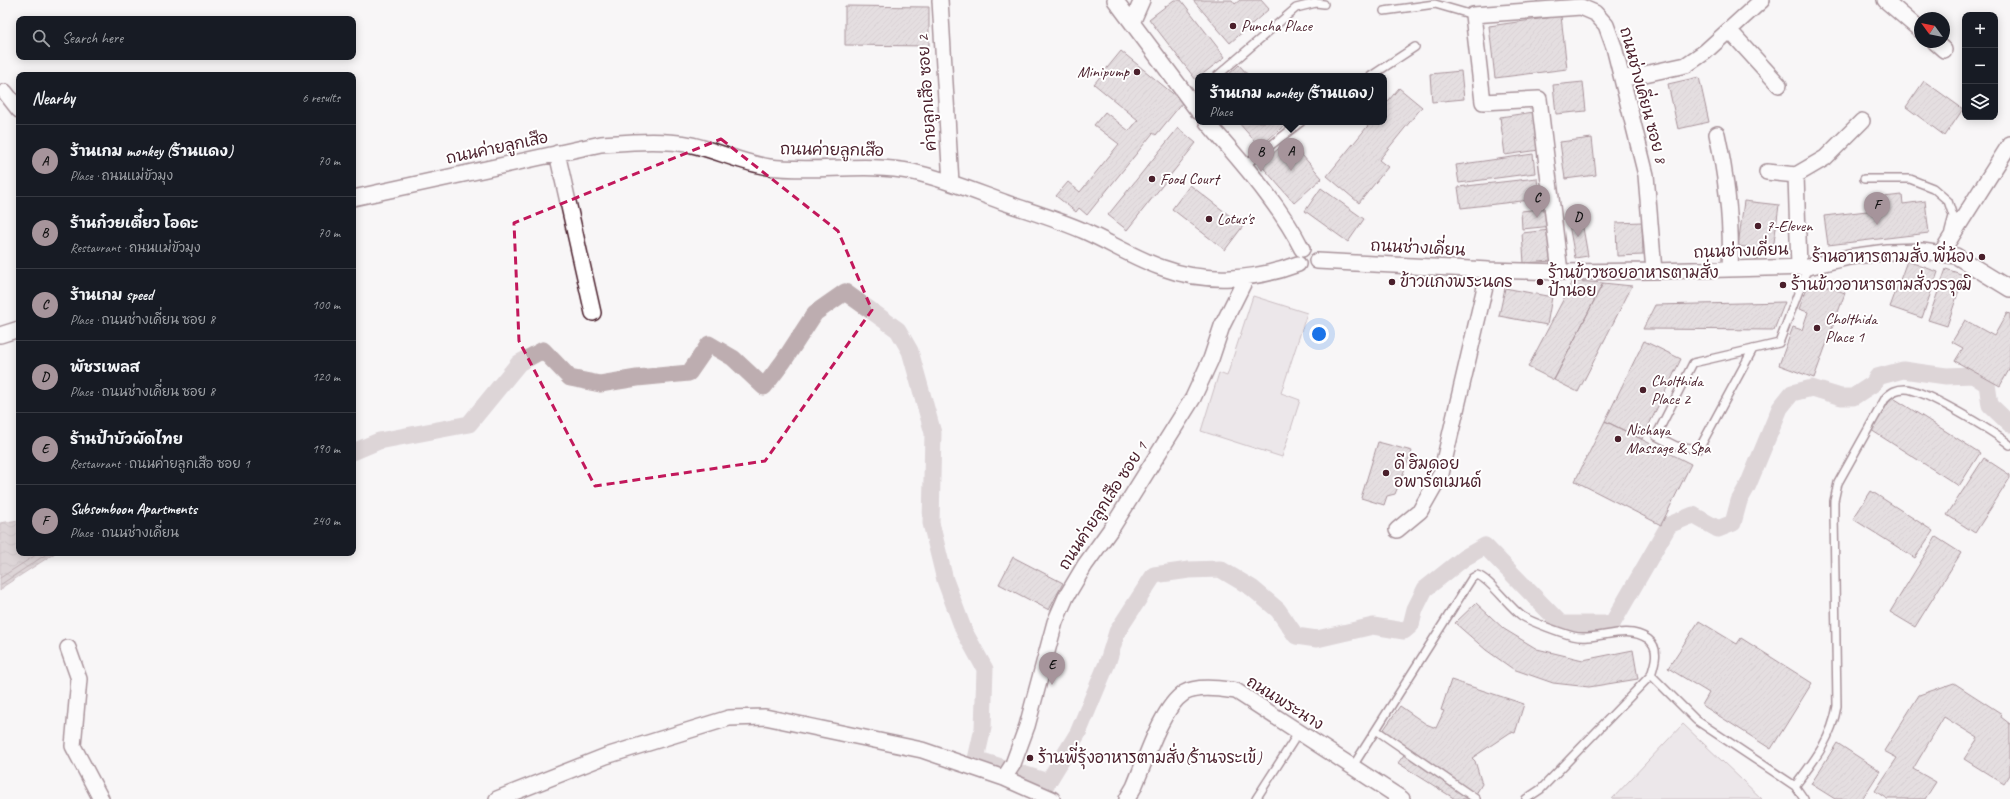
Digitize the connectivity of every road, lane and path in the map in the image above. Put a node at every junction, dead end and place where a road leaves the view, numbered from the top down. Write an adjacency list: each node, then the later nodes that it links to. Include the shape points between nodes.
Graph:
1 (940, 0): 30 (street, ค่ายลูกเสือ ซอย 2)
2 (1116, 0): 9 (street)
3 (1142, 0): 9 (street)
4 (1885, 0): 10 (street)
5 (1752, 3): 11 (street)
6 (1324, 4): 13 (lane, via 1316,3 1296,8)
7 (1384, 11): 8 (lane, via 1435,4)
8 (1473, 15): 15 (street, ถนนช่างเคี่ยน ซอย 8, via 1581,7 1595,13 1606,25); 40 (street, via 1483,102 1539,99)
9 (1132, 23): 18 (street)
10 (1914, 25)
11 (1729, 30): 15 (street, via 1686,65); 16 (street)
12 (1415, 47): 14 (lane)
13 (1220, 73)
14 (1376, 73)
15 (1622, 79): 39 (street, ถนนช่างเคี่ยน ซอย 8, via 1646,175)
16 (1779, 85)
17 (5, 92): 19 (street)
18 (1195, 101)
19 (16, 106)
20 (1862, 121): 28 (street, via 1825,158)
21 (1210, 125): 26 (street)
22 (1297, 125): 26 (lane)
23 (1718, 134): 37 (street, via 1732,234)
24 (2010, 144): 33 (street)
25 (558, 153): 30 (street, ถนนค่ายลูกเสือ, via 601,144 640,142 691,145 767,167 879,168 912,172); 31 (street, ถนนค่ายลูกเสือ); 43 (street)
26 (1244, 166): 32 (street, via 1293,231)
27 (1767, 172): 28 (street)
28 (1796, 175): 36 (street)
29 (1864, 179): 33 (lane, via 1910,179 1933,188 1948,201 1953,216)
30 (951, 183): 41 (street, ถนนค่ายลูกเสือ, via 1083,231 1163,268 1208,278)
31 (356, 197)
32 (1302, 249): 34 (street, via 1308,247 1314,250); 35 (street, via 1296,257)
33 (1941, 253): 36 (street, ถนนช่างเคี่ยน, via 1887,252); 42 (street, ถนนช่างเคี่ยน, via 1956,256)
34 (1317, 261): 35 (street, via 1308,269); 38 (street, ถนนช่างเคี่ยน)
35 (1298, 264): 41 (street, ถนนค่ายลูกเสือ, via 1276,272)
36 (1803, 267): 37 (street, ถนนช่างเคี่ยน); 46 (lane, via 1779,343)
37 (1730, 269): 39 (street, ถนนช่างเคี่ยน)
38 (1489, 270): 40 (street, ถนนช่างเคี่ยน); 48 (street, via 1441,474 1420,511)
39 (1654, 271): 40 (street, ถนนช่างเคี่ยน)
40 (1560, 272)
41 (1246, 278): 54 (street, ถนนค่ายลูกเสือ ซอย 1, via 1222,326 1211,359 1193,398 1113,526 1084,565 1066,597 1055,622 1027,726 1013,764)
42 (2010, 289)
43 (593, 313)
44 (16, 330): 45 (street)
45 (0, 335)
46 (1753, 349): 46 (lane, via 1699,448 1676,446 1656,436 1693,363)
47 (2010, 445): 55 (lane, via 1940,401 1906,389 1895,390 1886,398 1838,483 1834,501 1837,706 1834,723 1827,738)
48 (1397, 530)
49 (68, 648): 56 (street, via 79,679 73,746)
50 (1651, 676): 51 (lane, via 1655,650 1653,644 1642,636 1629,632 1574,636 1523,617 1485,579 1477,575 1472,578); 55 (lane, via 1696,720); 63 (lane, via 1540,789)
51 (1376, 730): 53 (lane); 62 (lane)
52 (1299, 732): 53 (street, ถนนพระนาง); 59 (street, ถนนพระนาง, via 1236,691 1208,687 1184,693 1165,713); 60 (lane)
53 (1352, 766): 61 (street, ถนนพระนาง)
54 (1004, 778): 57 (street, via 922,750 832,730 765,717 729,718 606,756); 58 (street)
55 (1795, 786): 64 (lane)
56 (101, 799)
57 (497, 799)
58 (1052, 799)
59 (1127, 799)
60 (1256, 799)
61 (1402, 799)
62 (1476, 799)
63 (1526, 799)
64 (1804, 799)

